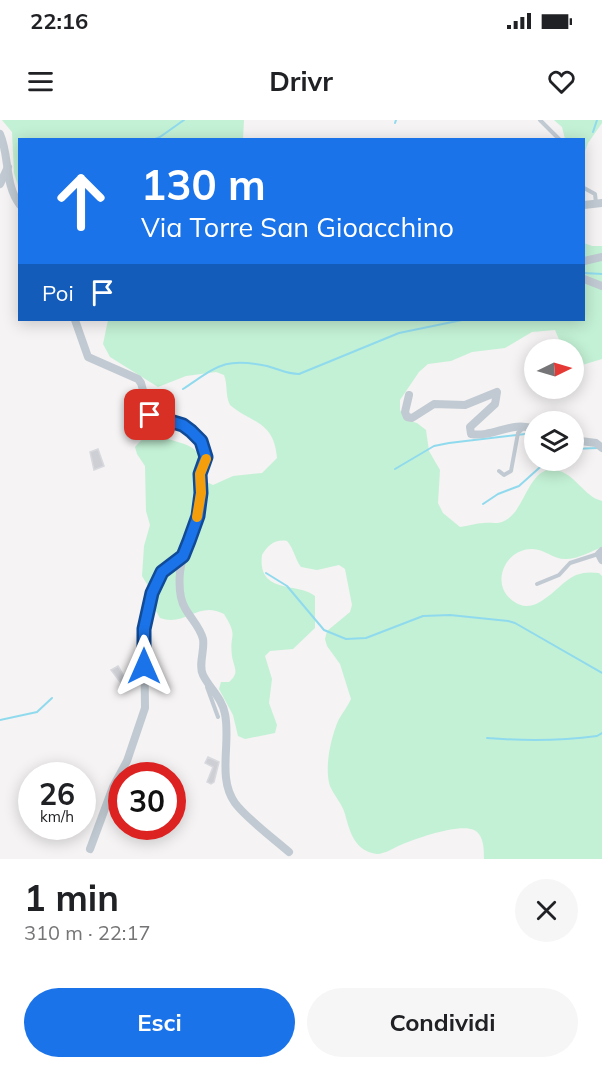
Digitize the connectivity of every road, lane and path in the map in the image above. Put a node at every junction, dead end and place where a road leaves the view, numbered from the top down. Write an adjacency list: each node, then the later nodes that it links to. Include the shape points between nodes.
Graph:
1 (540, 120): 3 (lane)
2 (0, 134): 4 (street)
3 (558, 138)
4 (8, 167): 5 (street); 7 (street, via 11,192)
5 (0, 184)
6 (585, 189): 8 (lane, via 595,194)
7 (18, 202)
8 (599, 203)
9 (602, 257): 10 (street)
10 (585, 261)
11 (585, 279): 12 (street)
12 (602, 286)
13 (75, 321): 21 (street, via 88,357 138,379 150,415 183,425 201,441 206,457 200,474 198,516)
14 (409, 395): 15 (street, via 405,412 412,418 434,404 465,405 497,392 495,404 471,425 471,434)
15 (524, 426)
16 (524, 430): 19 (lane, via 518,433 511,471 504,475)
17 (584, 441): 18 (street)
18 (602, 448)
19 (499, 471)
20 (601, 555): 22 (lane, via 570,563 559,575)
21 (183, 556): 23 (street, via 181,598 200,629); 25 (street, via 162,572 152,593 144,629 145,708)
22 (537, 584)
23 (204, 676): 24 (lane); 26 (street, via 225,712 229,735 226,782 235,803)
24 (218, 717)
25 (90, 849)
26 (289, 852)

